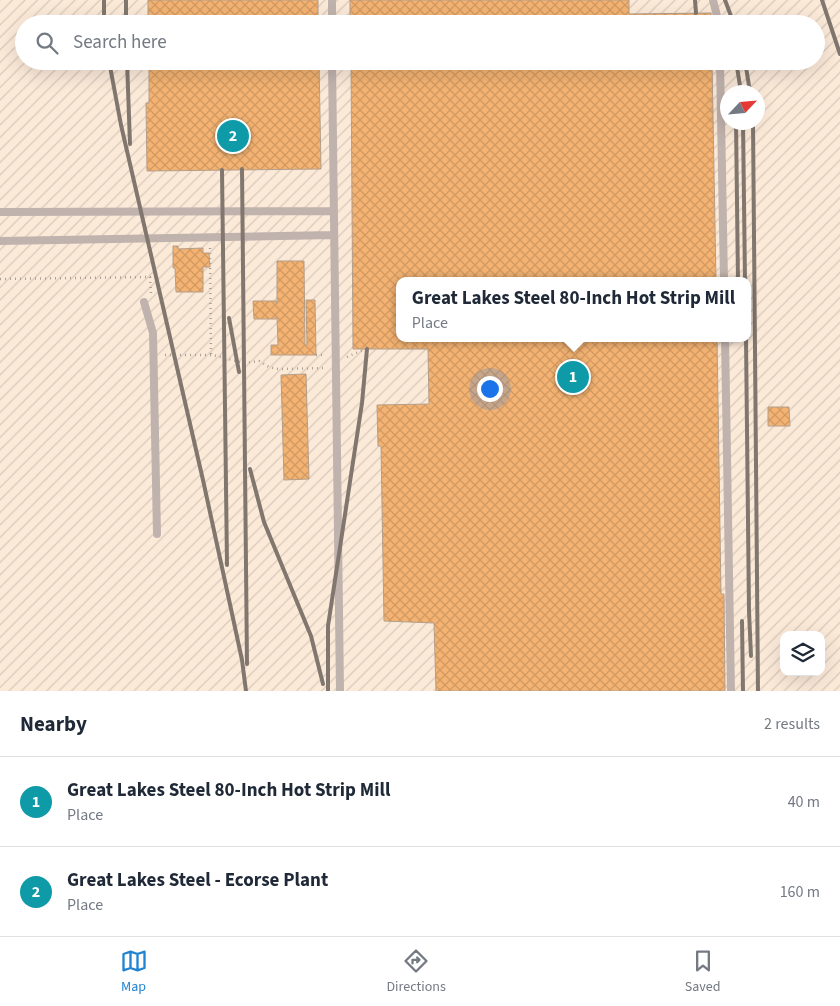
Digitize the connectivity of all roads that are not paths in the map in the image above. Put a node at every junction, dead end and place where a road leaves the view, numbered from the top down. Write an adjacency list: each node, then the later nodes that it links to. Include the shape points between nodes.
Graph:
1 (332, 0): 3 (lane)
2 (713, 0): 4 (lane)
3 (332, 15)
4 (716, 15)
5 (332, 70): 8 (lane)
6 (720, 70): 11 (lane)
7 (0, 212): 8 (lane)
8 (333, 212): 9 (lane)
9 (334, 235): 10 (lane); 15 (lane)
10 (0, 241)
11 (724, 277)
12 (144, 302): 14 (lane, via 153,333)
13 (725, 342): 16 (lane)
14 (157, 534)
15 (340, 691)
16 (731, 691)

